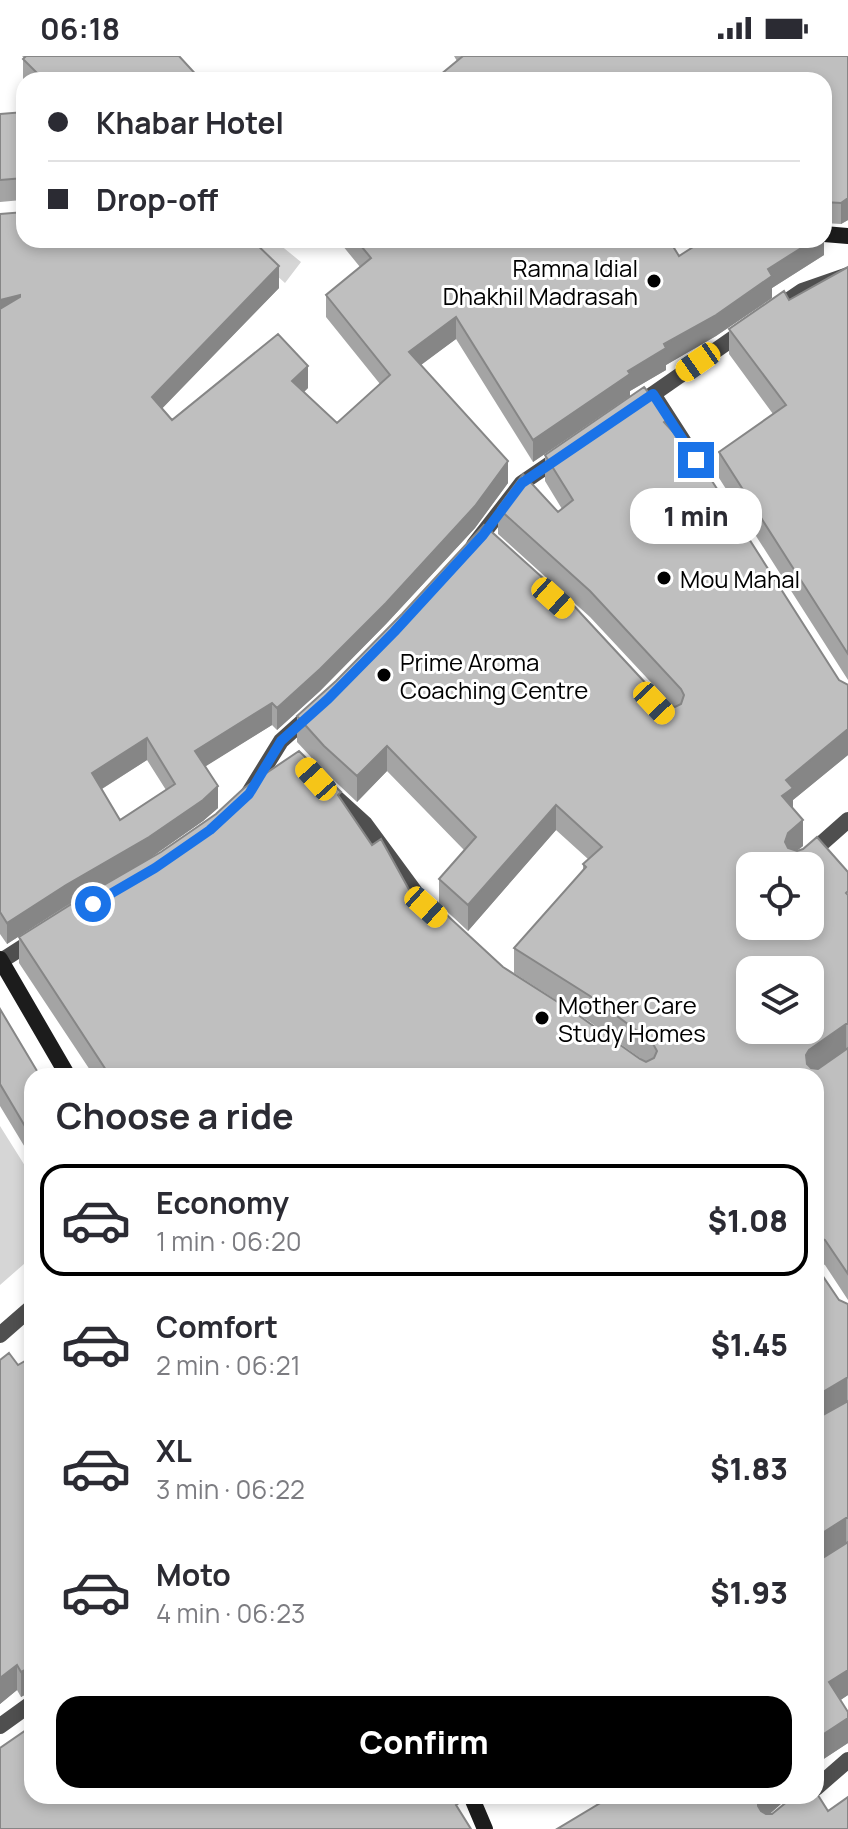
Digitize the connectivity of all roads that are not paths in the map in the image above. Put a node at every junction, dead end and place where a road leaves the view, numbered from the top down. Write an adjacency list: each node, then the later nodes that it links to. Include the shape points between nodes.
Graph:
1 (848, 275): 2 (street, via 802,291)
2 (653, 394): 3 (street); 5 (street)
3 (613, 421)
4 (574, 447): 6 (street, via 522,483 489,540)
5 (709, 480)
6 (464, 556)
7 (328, 699): 9 (street)
8 (316, 779): 12 (street, via 365,824 426,907)
9 (239, 803)
10 (848, 820): 11 (street)
11 (812, 852)
12 (447, 926)
13 (48, 931): 14 (street)
14 (0, 960): 15 (street)
15 (63, 1068)
16 (24, 1314): 17 (street)
17 (0, 1335)
18 (24, 1709): 19 (street)
19 (0, 1726)
20 (848, 1760): 21 (street)
21 (824, 1781)
22 (474, 1804): 23 (street)
23 (485, 1829)

